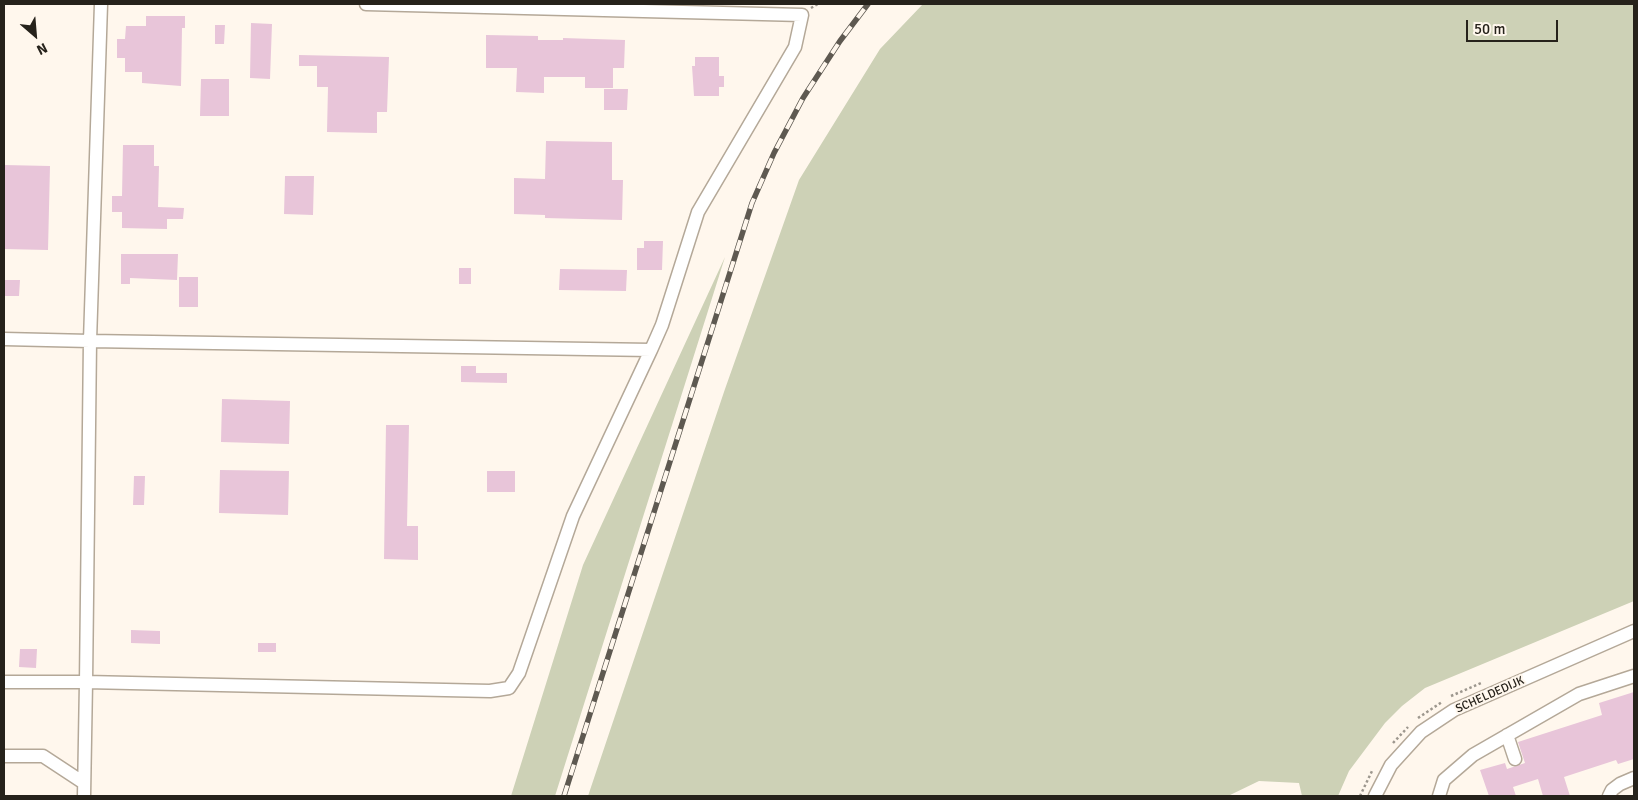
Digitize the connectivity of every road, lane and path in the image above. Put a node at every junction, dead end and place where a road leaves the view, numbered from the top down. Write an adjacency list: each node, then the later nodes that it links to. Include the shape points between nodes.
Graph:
1 (101, 4): 5 (street)
2 (366, 4): 3 (street)
3 (803, 10): 6 (street, via 795,47 698,212)
4 (4, 339): 5 (street)
5 (90, 341): 6 (street); 10 (street)
6 (651, 350): 10 (street, via 573,516 519,674 509,688 480,691)
7 (1634, 631): 17 (street, SCHELDEDIJK, via 1454,710 1421,732 1392,765)
8 (1634, 676): 11 (street, via 1579,694)
9 (4, 682): 10 (street)
10 (86, 682): 15 (street)
11 (1507, 735): 13 (street); 18 (street, via 1473,754 1454,770 1444,780)
12 (4, 756): 15 (street, via 43,756)
13 (1514, 759)
14 (1634, 778): 19 (street, via 1620,784)
15 (84, 783): 16 (street)
16 (84, 796)
17 (1375, 796)
18 (1439, 796)
19 (1609, 796)

